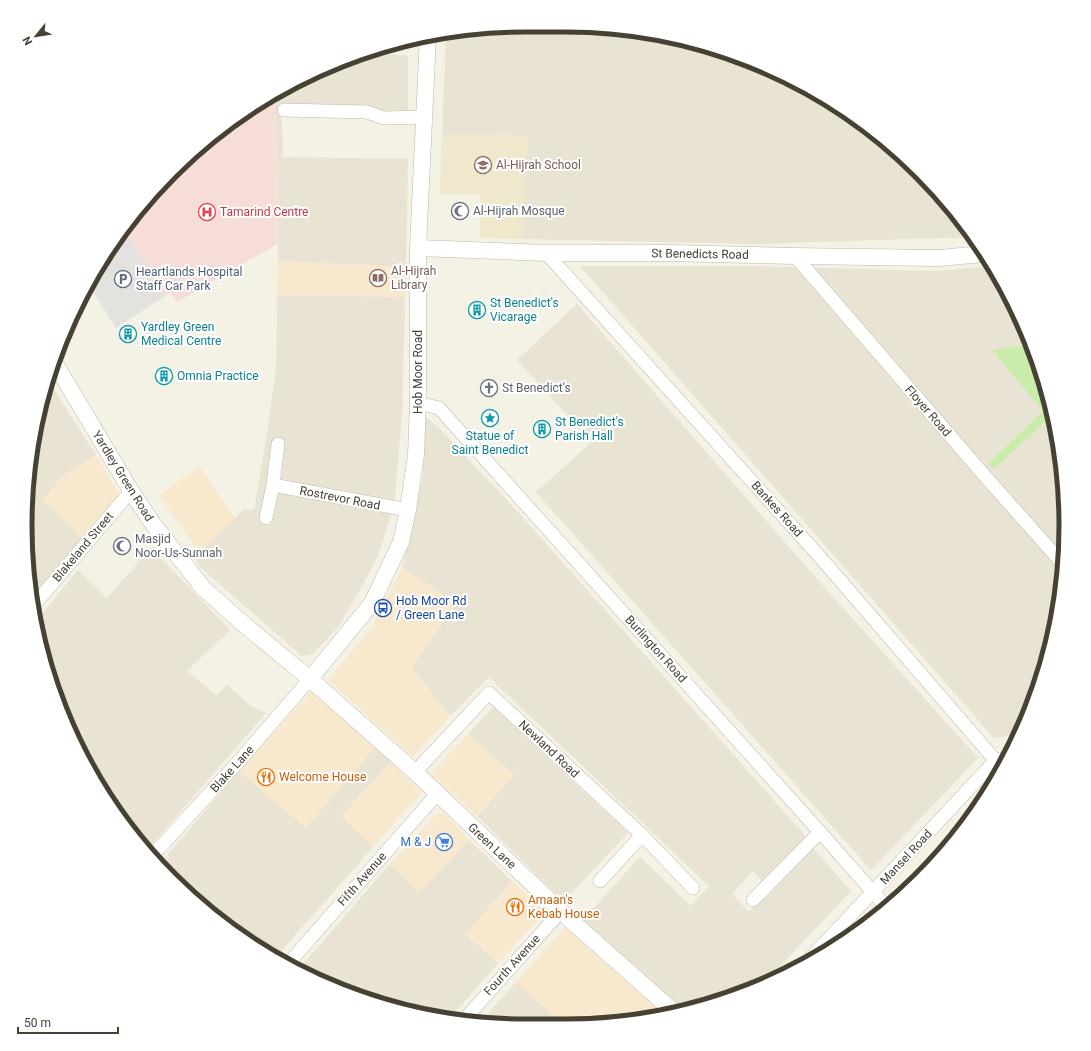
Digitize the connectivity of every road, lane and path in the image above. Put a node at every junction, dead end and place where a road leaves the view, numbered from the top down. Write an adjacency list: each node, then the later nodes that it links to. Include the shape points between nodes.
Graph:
1 (428, 41): 3 (street, Hob Moor Road)
2 (284, 110): 3 (street, via 367,112 383,118)
3 (425, 117): 4 (street, Hob Moor Road)
4 (418, 248): 5 (street, St Benedicts Road); 9 (street, Hob Moor Road)
5 (546, 253): 7 (street, St Benedicts Road); 18 (street, Bankes Road)
6 (978, 254): 7 (street, St Benedicts Road, via 939,258)
7 (795, 256): 15 (street, Floyer Road)
8 (57, 369): 12 (street, Yardley Green Road)
9 (418, 403): 13 (street, Hob Moor Road, via 416,455); 22 (street, Burlington Road, via 439,408)
10 (278, 444): 11 (street)
11 (272, 485): 13 (street, Rostrevor Road); 14 (street)
12 (131, 491): 16 (street, Blakeland Street); 17 (street, Yardley Green Road, via 152,524 203,588)
13 (408, 510): 17 (street, Hob Moor Road, via 401,542 372,603)
14 (266, 518)
15 (1058, 558)
16 (38, 601)
17 (310, 679): 20 (street, Green Lane); 24 (street, Blake Lane)
18 (1000, 759)
19 (994, 770): 27 (street, Mansel Road)
20 (415, 772): 21 (street, Green Lane); 23 (street, Newland Road, via 489,693)
21 (437, 794): 30 (street, Green Lane); 32 (street, Fifth Avenue)
22 (820, 832): 27 (street, Burlington Road); 28 (street)
23 (642, 836): 25 (street); 26 (street)
24 (155, 852)
25 (600, 881)
26 (693, 888)
27 (873, 891): 29 (street, Burlington Road); 31 (street, Mansel Road)
28 (753, 900)
29 (883, 903)
30 (561, 911): 33 (street, Green Lane); 34 (street, Fourth Avenue)
31 (820, 948)
32 (292, 960)
33 (670, 1008)
34 (468, 1016)

